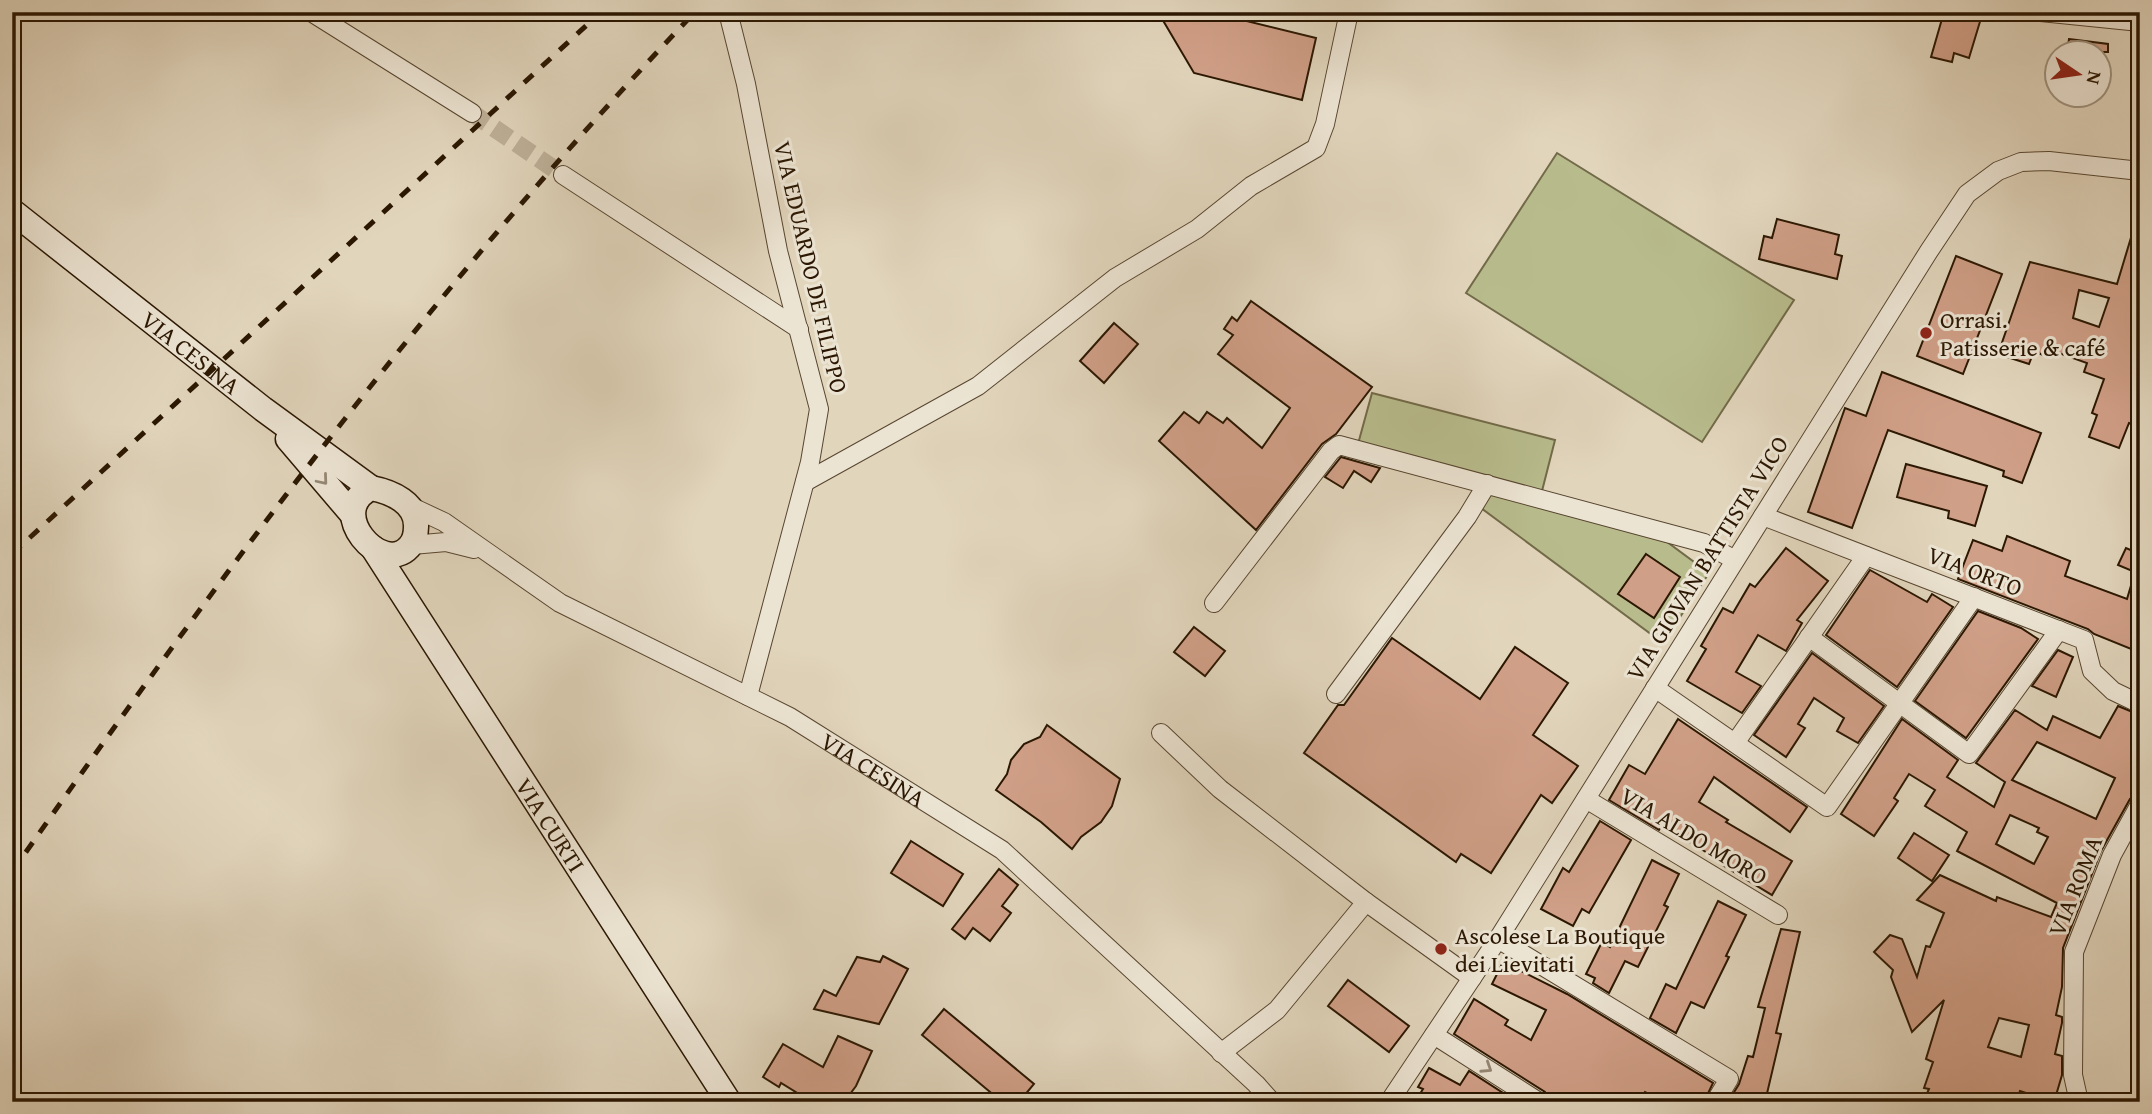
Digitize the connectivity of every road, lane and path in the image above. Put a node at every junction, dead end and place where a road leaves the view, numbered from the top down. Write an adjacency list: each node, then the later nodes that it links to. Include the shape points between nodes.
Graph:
1 (311, 12): 6 (street)
2 (1349, 12): 12 (street, via 1325,124 1315,148 1115,278 978,386)
3 (2041, 12): 5 (street)
4 (734, 15): 10 (street, VIA EDUARDO DE FILIPPO, via 778,251)
5 (2140, 22)
6 (472, 113)
7 (2140, 171): 17 (street, VIA GIOVAN BATTISTA VICO, via 2021,162 1998,171 1967,194)
8 (563, 175): 10 (street)
9 (12, 211): 11 (main road, VIA CESINA)
10 (799, 329): 12 (street, VIA EDUARDO DE FILIPPO, via 819,408)
11 (263, 409): 14 (main road, VIA CESINA); 16 (main road, one-way to 16)
12 (805, 482): 30 (street, VIA EDUARDO DE FILIPPO)
13 (1487, 484): 22 (street, via 1704,543); 24 (street, via 1339,445); 29 (street)
14 (371, 488): 15 (main road, VIA CESINA); 16 (main road, via 355,502)
15 (412, 507): 19 (main road, via 416,530); 20 (street, via 444,522)
16 (352, 514): 18 (main road)
17 (1763, 516): 21 (street, VIA ORTO); 22 (street, VIA GIOVAN BATTISTA VICO)
18 (373, 548): 19 (main road, VIA CESINA, via 394,556); 25 (main road, VIA CURTI)
19 (408, 549): 20 (street, VIA CESINA, via 446,542); 25 (main road)
20 (487, 552): 30 (street, VIA CESINA, via 560,603)
21 (1866, 556): 23 (street, VIA ORTO); 27 (street)
22 (1735, 560): 28 (street, VIA GIOVAN BATTISTA VICO)
23 (1974, 597): 26 (street, VIA ORTO); 31 (street)
24 (1214, 603)
25 (408, 604): 43 (main road, VIA CURTI)
26 (2059, 630): 31 (street, via 1969,754); 32 (street, VIA ORTO, via 2084,640 2092,671 2113,691)
27 (1809, 637): 31 (street); 34 (street)
28 (1655, 688): 34 (street); 35 (street, VIA GIOVAN BATTISTA VICO)
29 (1336, 694)
30 (748, 696): 42 (street, VIA CESINA, via 790,717 1002,850)
31 (1900, 702): 34 (street, via 1827,807)
32 (2140, 704)
33 (1161, 733): 37 (street, via 1220,789)
34 (1734, 743)
35 (1586, 799): 38 (street, VIA ALDO MORO); 39 (street, VIA GIOVAN BATTISTA VICO)
36 (2140, 804): 48 (street, VIA ROMA, via 2112,855 2074,952 2073,1075)
37 (1366, 902): 40 (street); 42 (street, via 1277,1010)
38 (1778, 915)
39 (1498, 939): 40 (street, VIA GIOVAN BATTISTA VICO); 47 (street, via 1729,1079)
40 (1472, 978): 41 (street, VIA GIOVAN BATTISTA VICO)
41 (1434, 1035): 45 (street, VIA GIOVAN BATTISTA VICO); 46 (street, one-way to 46)
42 (1222, 1053): 44 (street, VIA CESINA)
43 (729, 1102)
44 (1272, 1102)
45 (1389, 1102)
46 (1539, 1102)
47 (1715, 1102)
48 (2079, 1102)

